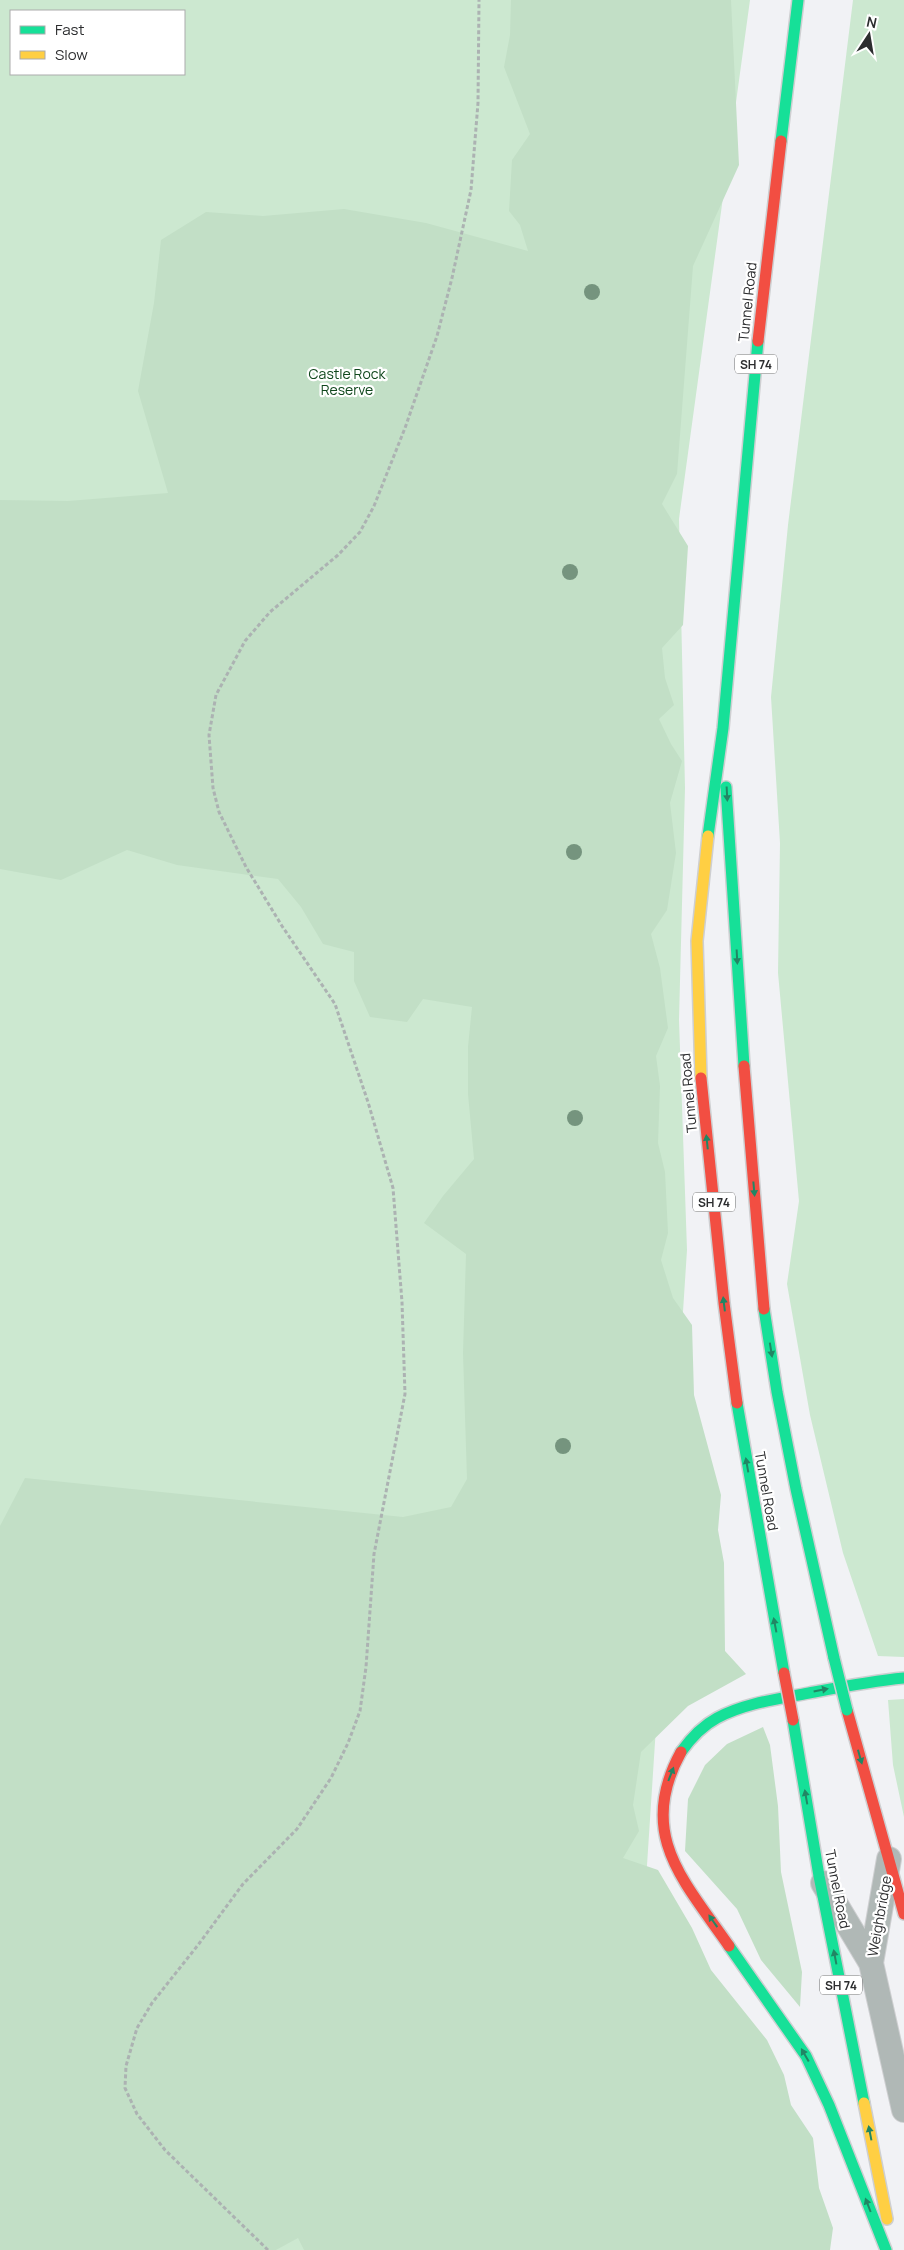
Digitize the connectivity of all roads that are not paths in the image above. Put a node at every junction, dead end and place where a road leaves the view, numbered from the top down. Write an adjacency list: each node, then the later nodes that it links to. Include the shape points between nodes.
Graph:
1 (798, 0): 2 (highway, Tunnel Road / SH 74, via 765,274)
2 (723, 728): 4 (highway, Tunnel Road / SH 74, one-way to 4, bridge, via 742,1041 766,1314 777,1392 834,1658); 5 (highway, Tunnel Road / SH 74, one-way to 2, bridge, via 737,1404 700,1070 697,941 704,860)
3 (904, 1678): 9 (highway, one-way to 3, via 829,2105 806,2056 677,1871 663,1827 669,1779 679,1754 693,1735 714,1720 756,1703 878,1679)
4 (889, 1859): 6 (highway, Tunnel Road / SH 74); 7 (lane, Weighbridge)
5 (820, 1876): 7 (lane, Weighbridge); 10 (highway, Tunnel Road / SH 74, one-way to 5)
6 (904, 1914)
7 (871, 1963): 8 (lane)
8 (904, 2110)
9 (886, 2250)
10 (893, 2250)

